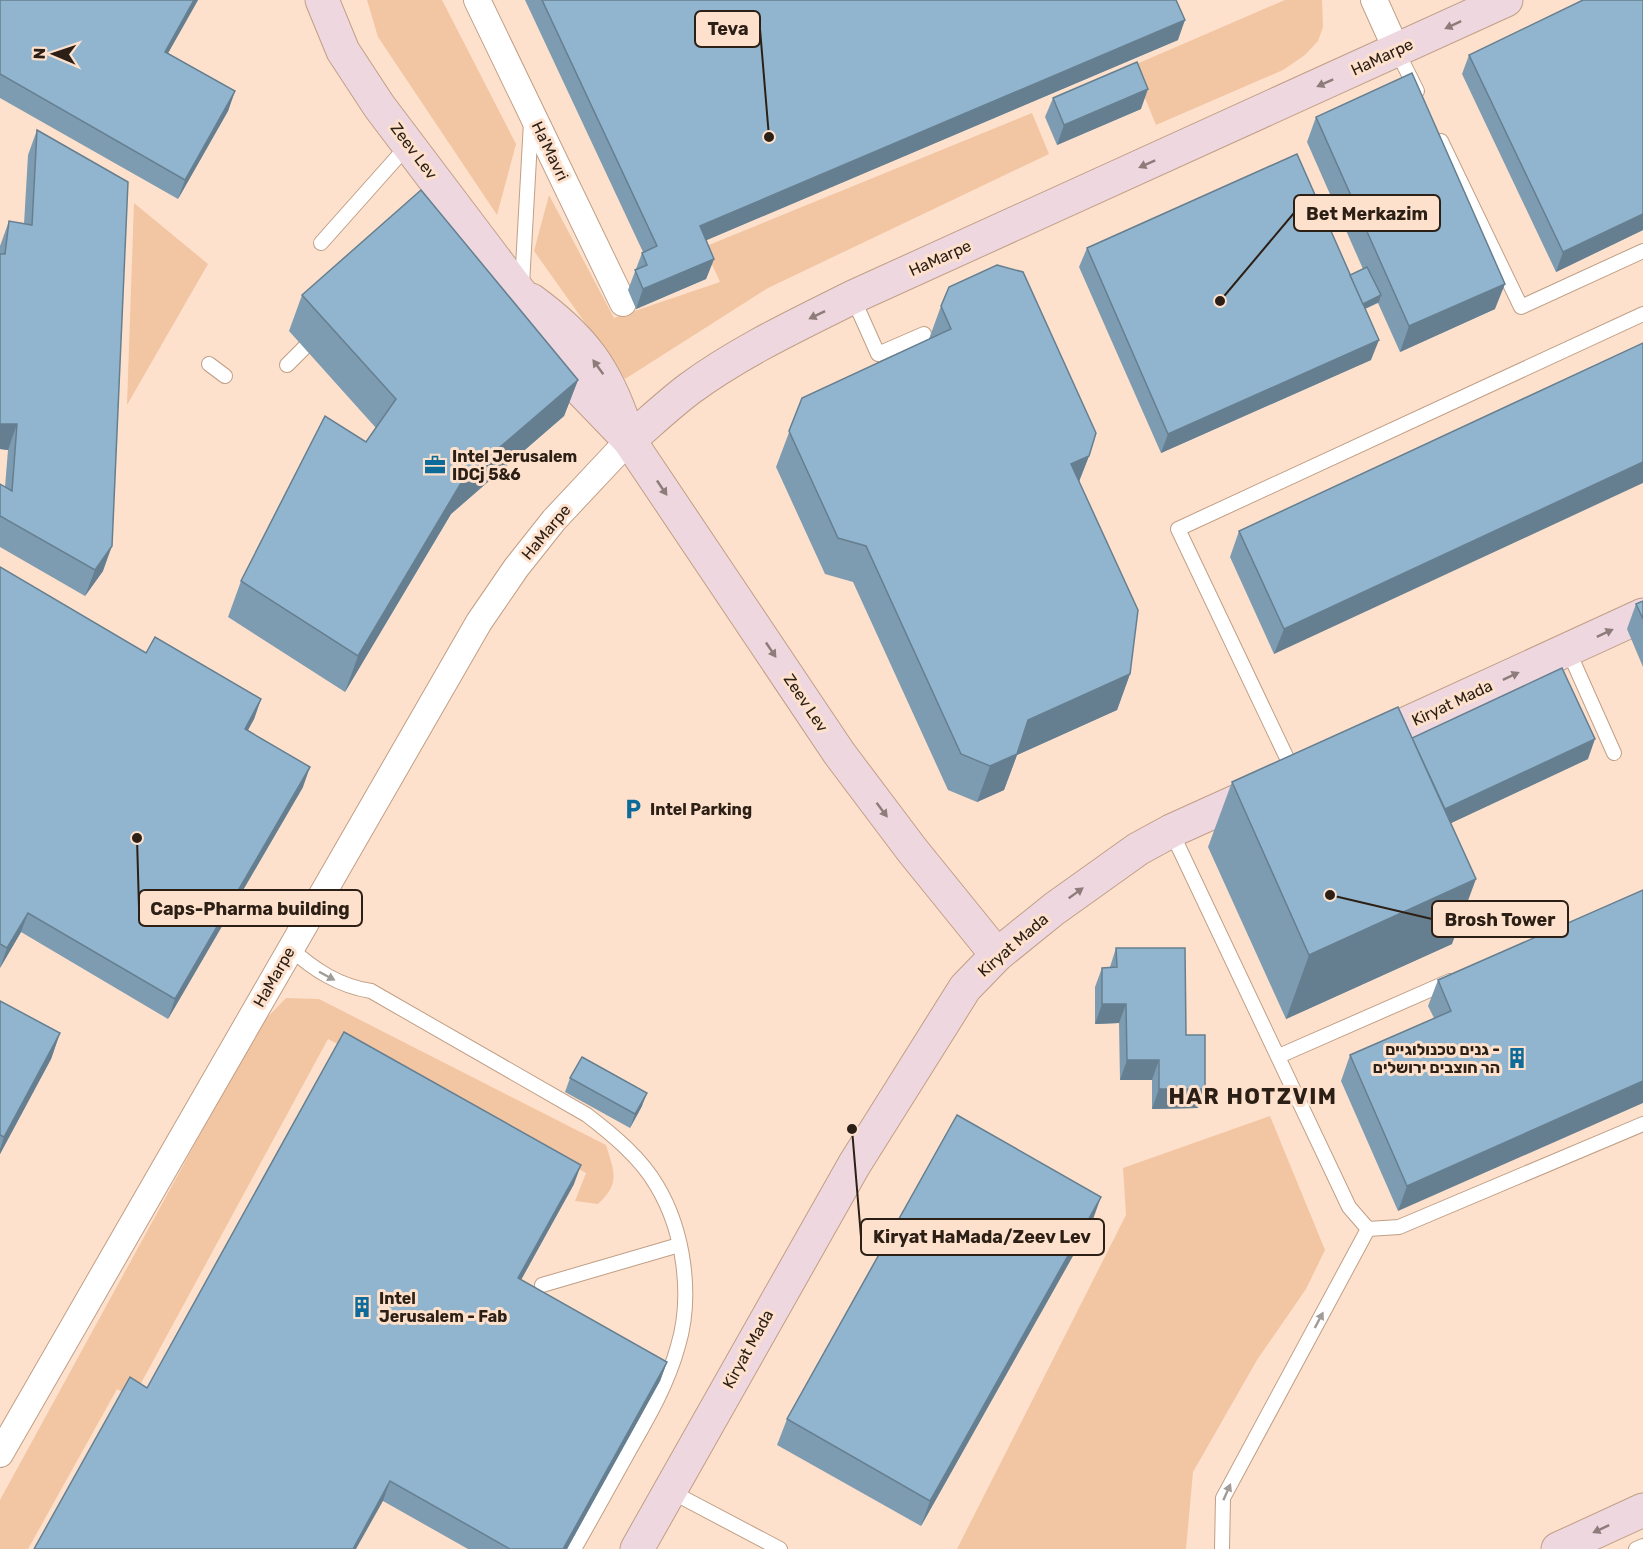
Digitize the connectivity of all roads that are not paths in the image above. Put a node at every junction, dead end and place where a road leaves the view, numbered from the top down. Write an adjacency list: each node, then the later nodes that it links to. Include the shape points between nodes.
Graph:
1 (322, 0): 9 (street, Zeev Lev, via 342,51)
2 (477, 0): 7 (street, Ha'Mavri)
3 (1374, 0): 5 (street)
4 (1506, 0): 5 (street, HaMarpe, one-way to 5)
5 (1397, 51): 6 (lane); 13 (street, HaMarpe, one-way to 13)
6 (1422, 102)
7 (532, 114): 12 (lane); 14 (street, Ha'Mavri)
8 (1433, 124): 11 (lane, via 1521,307)
9 (409, 144): 10 (lane); 12 (street, Zeev Lev)
10 (321, 243)
11 (1643, 251)
12 (521, 294): 21 (street, Zeev Lev, via 560,321 584,347 607,379)
13 (853, 297): 16 (lane, via 878,354); 21 (street, HaMarpe, one-way to 21, via 729,363 688,390)
14 (623, 303)
15 (1643, 314): 25 (lane, via 1178,529)
16 (924, 334)
17 (304, 348): 19 (lane)
18 (209, 364): 20 (lane)
19 (287, 365)
20 (225, 376)
21 (629, 440): 27 (street, HaMarpe, via 516,567 415,731); 28 (street, Zeev Lev, one-way to 28, via 839,753)
22 (1643, 615): 23 (street, Kiryat Mada, one-way to 22)
23 (1568, 650): 24 (lane); 25 (street, Kiryat Mada, one-way to 23)
24 (1614, 753)
25 (1295, 775): 26 (street, Kiryat Mada)
26 (1171, 831): 28 (street, Kiryat Mada, one-way to 26, via 1138,849); 30 (lane)
27 (290, 948): 33 (lane, one-way to 33, via 321,974 371,991 587,1115 615,1137 657,1185); 35 (street, HaMarpe)
28 (997, 955): 36 (street, Kiryat Mada, via 965,988 854,1165)
29 (1461, 977): 30 (lane)
30 (1279, 1056): 32 (lane, via 1349,1208)
31 (1643, 1124): 32 (lane, via 1399,1227)
32 (1368, 1229): 42 (lane, one-way to 32, via 1223,1498)
33 (679, 1245): 34 (lane); 39 (lane, via 684,1310 676,1354 649,1416)
34 (542, 1285)
35 (0, 1454)
36 (670, 1491): 40 (street, Kiryat Mada); 41 (lane)
37 (1643, 1510): 43 (street, one-way to 43)
38 (1643, 1546): 44 (lane)
39 (574, 1549)
40 (637, 1549)
41 (780, 1549)
42 (1222, 1549)
43 (1558, 1549)
44 (1636, 1549)

